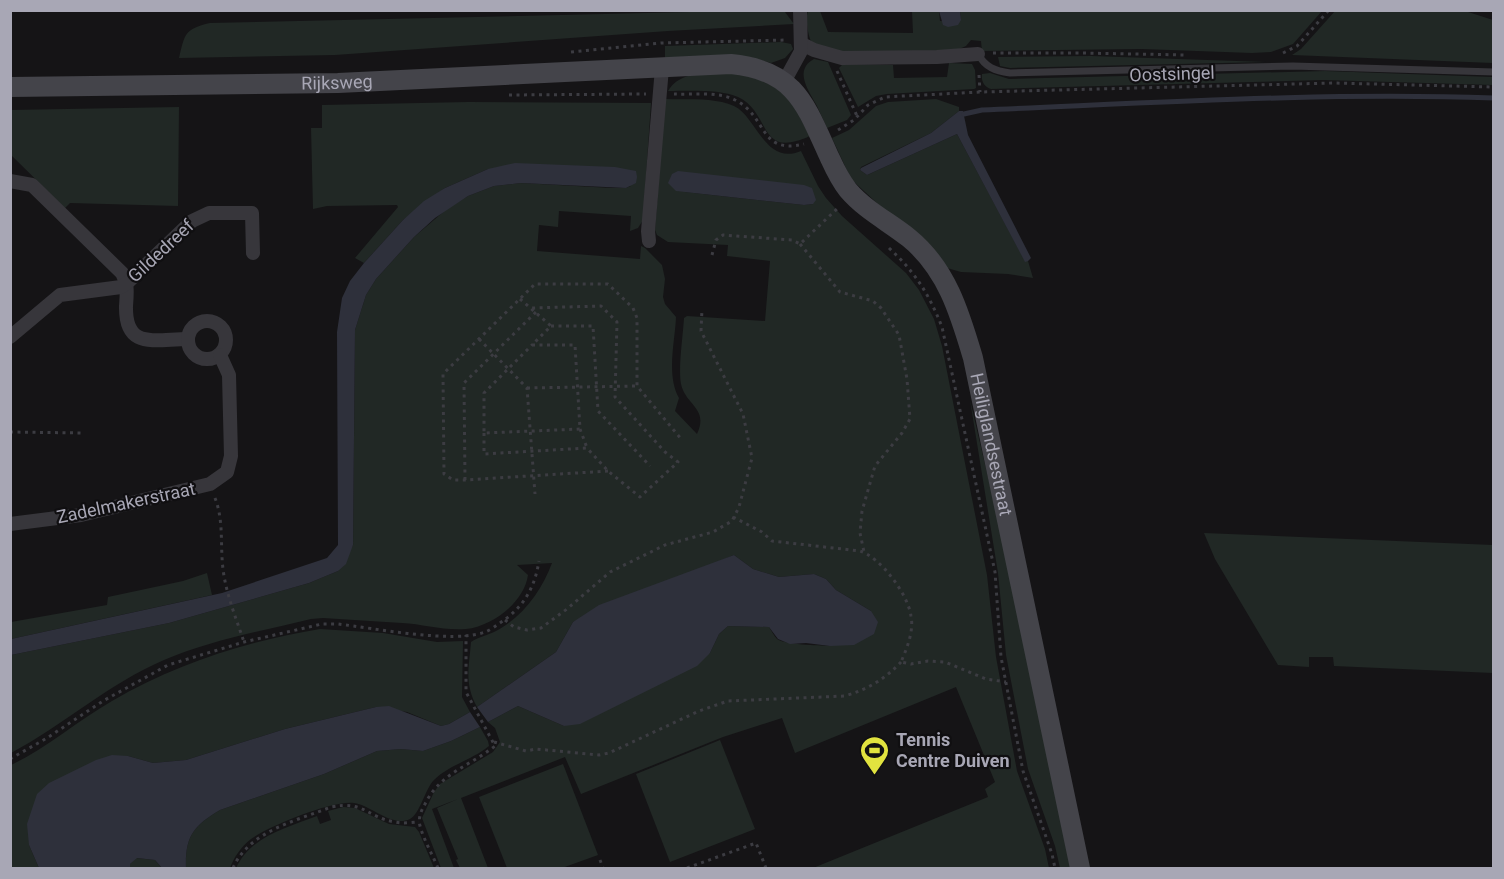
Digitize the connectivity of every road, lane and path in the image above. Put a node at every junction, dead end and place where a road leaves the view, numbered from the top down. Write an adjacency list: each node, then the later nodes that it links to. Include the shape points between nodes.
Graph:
1 (800, 10): 3 (street)
2 (1329, 10): 6 (path, via 1297,46)
3 (802, 44): 7 (street); 10 (street)
4 (978, 54): 5 (path, Oostsingel); 7 (street, via 881,59); 9 (lane, via 987,66 1010,73 1293,66)
5 (1188, 55)
6 (1279, 55)
7 (830, 56): 12 (path, Oostsingel, via 858,116 885,97 980,92 1334,83)
8 (662, 68): 10 (street, Rijksweg, via 731,64 760,70); 11 (street, Rijksweg, via 338,83); 13 (street)
9 (1494, 72)
10 (784, 81): 76 (street, Heiliglandsestraat, via 808,110 840,179 860,202 921,249 940,273 960,314 978,379)
11 (10, 87)
12 (1494, 87)
13 (659, 94): 14 (path); 15 (path, via 734,99 750,110 776,144); 20 (street)
14 (504, 95)
15 (804, 144)
16 (10, 181): 25 (street, via 32,185 122,273)
17 (835, 200): 18 (path)
18 (840, 206): 19 (path); 22 (path)
19 (845, 212)
20 (649, 241)
21 (883, 243): 65 (path, Heiliglandsestraat, via 915,274 942,327 995,572)
22 (800, 244): 24 (path, via 792,240 723,236 716,240); 59 (path, via 840,292 873,301 899,335 910,419 875,466 862,511 860,533)
23 (253, 253): 25 (street, Gildedreef, via 252,213 202,215)
24 (712, 255)
25 (127, 283): 31 (street, Gildedreef, via 60,295); 32 (street, via 126,322 133,334 143,339)
26 (520, 298): 27 (path); 33 (path); 39 (path, via 535,284 608,284 633,308 637,318)
27 (531, 308): 29 (path); 38 (path, via 601,306 617,322)
28 (702, 309): 57 (path, via 701,331 743,414 752,458)
29 (536, 312): 30 (path); 35 (path)
30 (551, 326): 34 (path); 41 (path, via 593,326)
31 (10, 338)
32 (188, 339): 36 (street, via 190,351 198,357 208,360); 36 (street, Zadelmakerstraat, via 189,331 197,323 217,323 225,331 227,341)
33 (479, 339): 35 (path); 54 (path, via 443,374 444,474 453,480)
34 (532, 345): 37 (path); 40 (path, via 575,345)
35 (494, 354): 37 (path); 54 (path, via 464,382)
36 (220, 355): 55 (street, Zadelmakerstraat, via 229,375 231,456 227,472)
37 (509, 368): 42 (path); 47 (path, via 484,393)
38 (615, 386): 39 (path); 41 (path); 52 (path, via 615,396 678,462 640,497)
39 (637, 386): 48 (path)
40 (577, 387): 41 (path); 42 (path); 43 (path)
41 (597, 387): 51 (path, via 598,411)
42 (527, 388): 44 (path)
43 (580, 429): 44 (path); 49 (path)
44 (531, 431): 47 (path); 50 (path)
45 (10, 432): 46 (path)
46 (82, 433)
47 (484, 433): 50 (path, via 484,454)
48 (682, 440)
49 (587, 448): 50 (path); 52 (path)
50 (532, 452): 53 (path)
51 (650, 466)
52 (608, 471): 53 (path)
53 (534, 475): 54 (path); 56 (path)
54 (465, 480)
55 (210, 484): 58 (street, Zadelmakerstraat, via 81,515); 63 (path, via 220,510 226,586)
56 (535, 494)
57 (734, 517): 59 (path, via 772,541); 61 (path, via 713,532 665,545 610,572 540,628 527,630)
58 (10, 524)
59 (864, 552): 64 (path, via 894,581 911,615 911,631)
60 (539, 561): 61 (path, via 525,599)
61 (504, 620): 62 (path, via 486,632)
62 (466, 635): 63 (path, via 322,624); 66 (path, via 465,692)
63 (244, 642): 67 (path, via 168,665)
64 (901, 662): 65 (path, via 945,662 986,679); 66 (path, via 887,676 859,692 845,696 728,701 599,755 526,751)
65 (1006, 682): 75 (path, Heiliglandsestraat, via 1023,771)
66 (494, 742): 68 (path, via 495,746 436,785)
67 (10, 759)
68 (419, 822): 70 (path, via 397,823 356,806 331,807 262,835 244,850); 71 (path)
69 (600, 860): 72 (path)
70 (233, 868)
71 (438, 868)
72 (603, 868)
73 (687, 868): 74 (path, via 756,843)
74 (766, 868)
75 (1055, 868)
76 (1080, 868)

